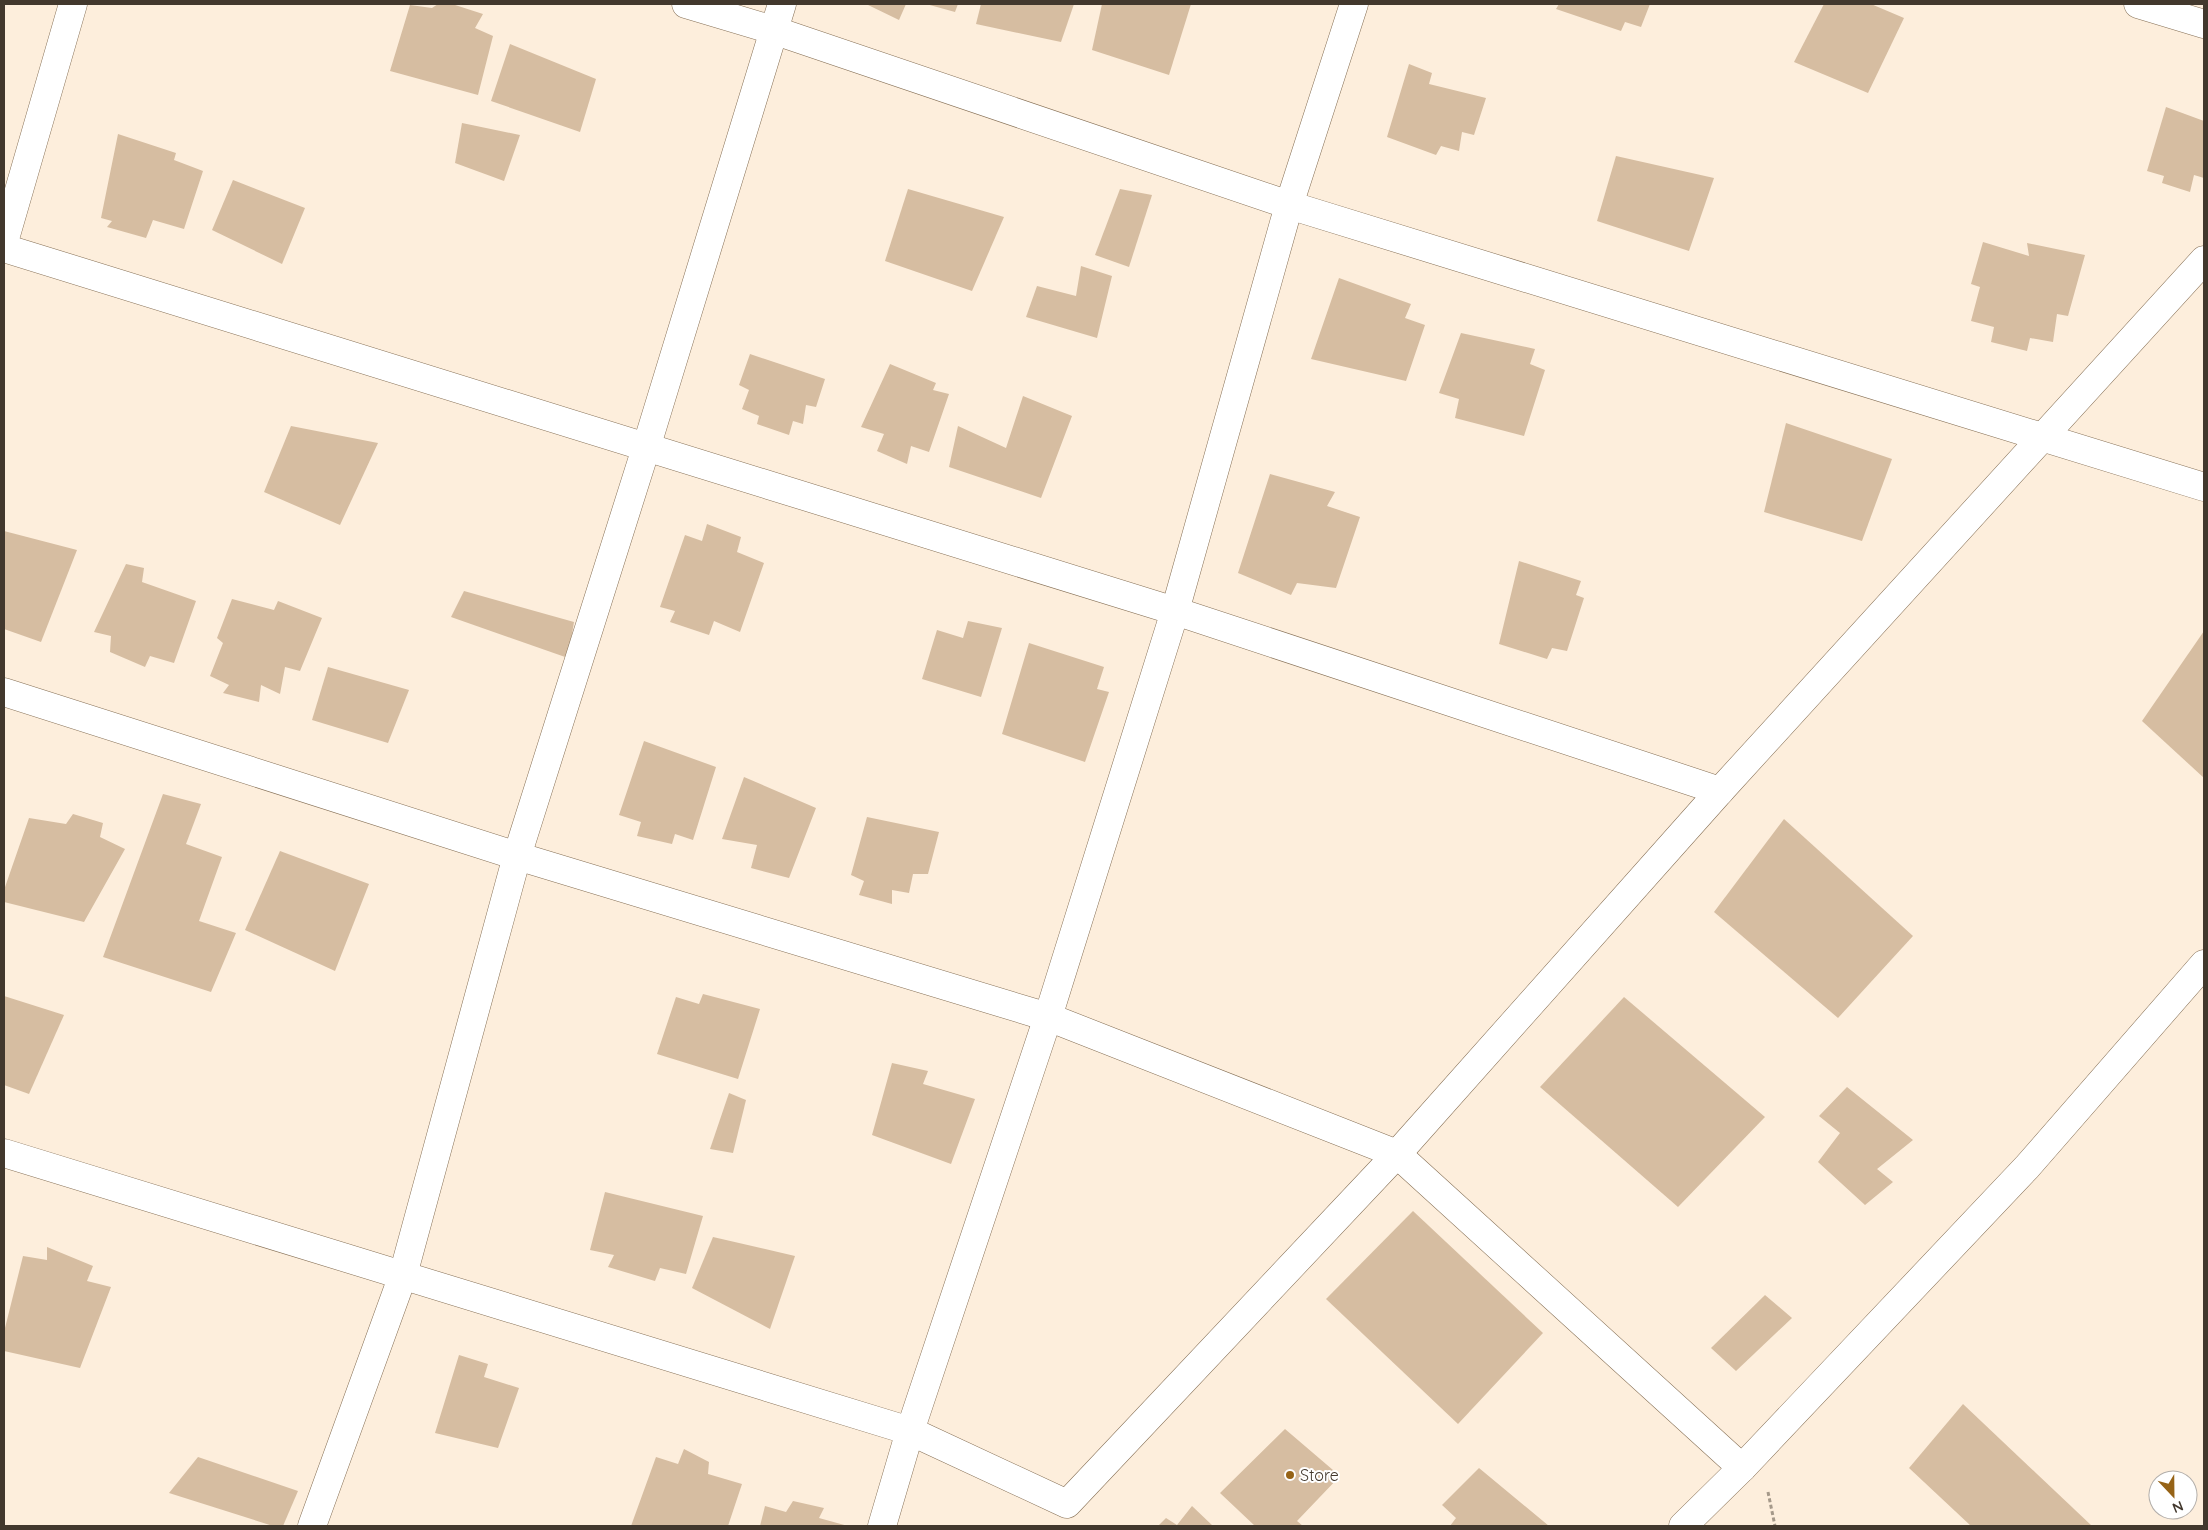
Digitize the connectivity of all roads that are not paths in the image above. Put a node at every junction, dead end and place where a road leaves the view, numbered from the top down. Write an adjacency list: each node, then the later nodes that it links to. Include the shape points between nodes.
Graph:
1 (73, 4): 9 (street)
2 (686, 4): 7 (street)
3 (782, 4): 7 (street)
4 (1354, 4): 8 (street)
5 (2138, 4): 6 (street)
6 (2204, 24)
7 (773, 30): 8 (street); 13 (street)
8 (1288, 205): 12 (street); 15 (street)
9 (4, 242)
10 (4, 248): 13 (street)
11 (2204, 260): 12 (street)
12 (2042, 437): 14 (street); 17 (street)
13 (646, 448): 15 (street); 18 (street)
14 (2204, 487)
15 (1174, 611): 17 (street); 20 (street)
16 (4, 692): 18 (street)
17 (1720, 791): 22 (street)
18 (517, 856): 20 (street); 23 (street)
19 (2204, 964): 25 (street, via 2026,1167)
20 (1048, 1017): 22 (street); 24 (street)
21 (4, 1153): 23 (street)
22 (1397, 1154): 24 (street, via 1067,1504); 25 (street)
23 (403, 1276): 24 (street); 26 (street)
24 (910, 1431): 27 (street)
25 (1742, 1468): 28 (street)
26 (312, 1526)
27 (882, 1526)
28 (1683, 1526)

